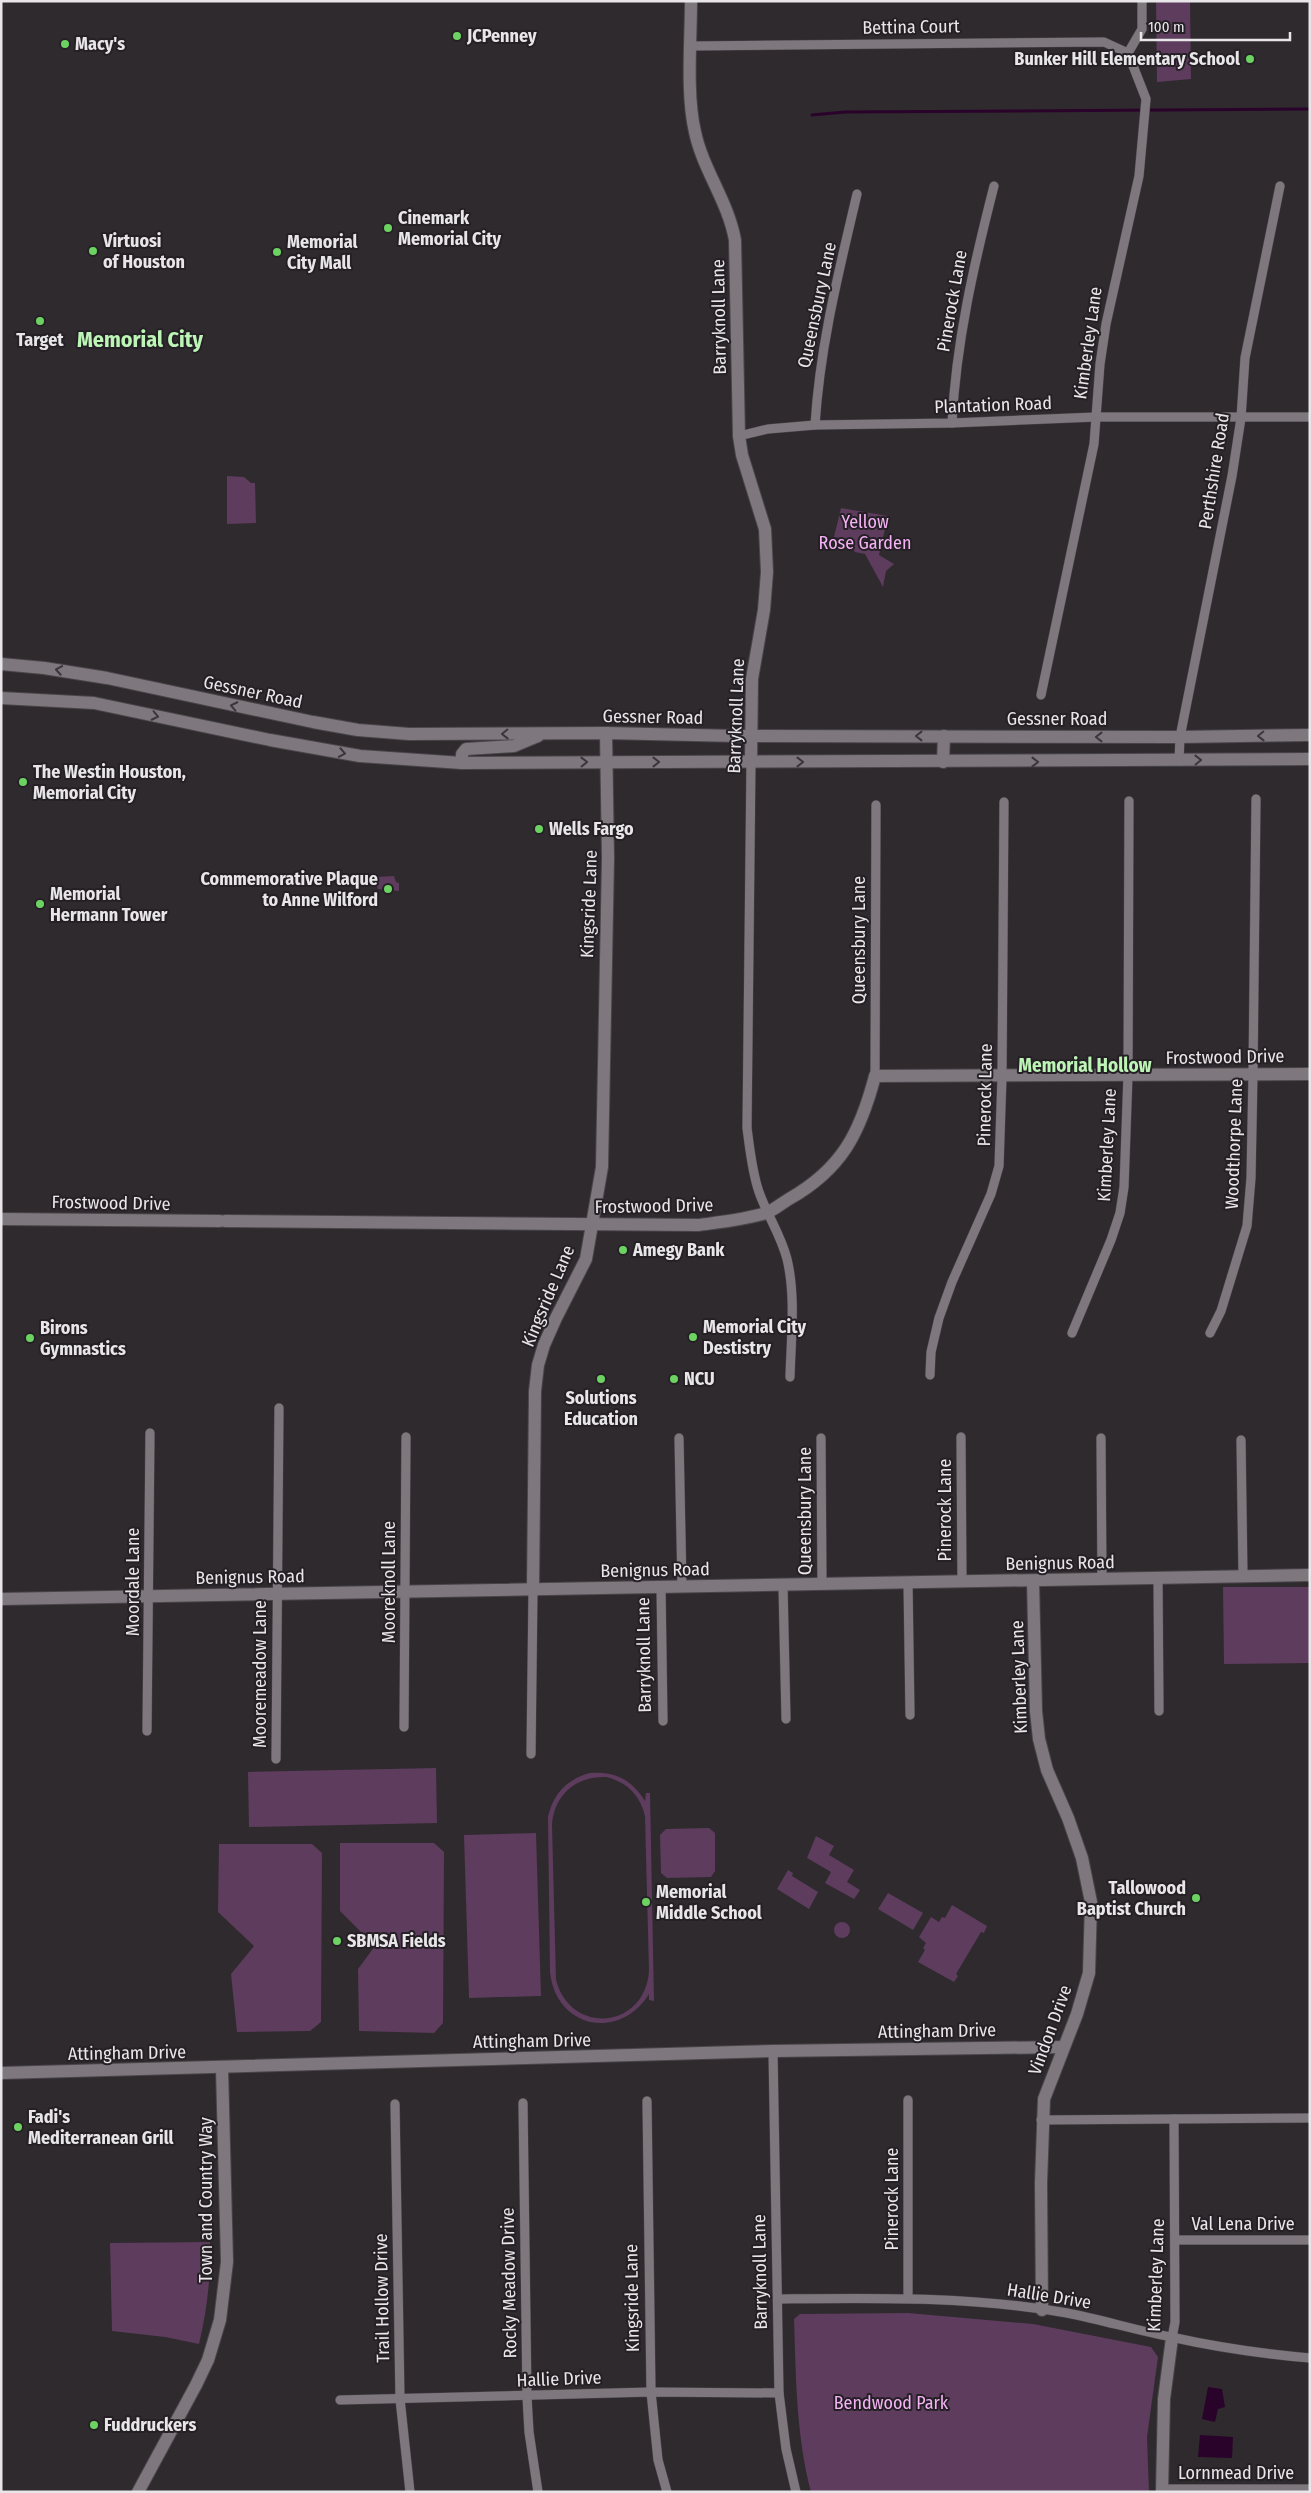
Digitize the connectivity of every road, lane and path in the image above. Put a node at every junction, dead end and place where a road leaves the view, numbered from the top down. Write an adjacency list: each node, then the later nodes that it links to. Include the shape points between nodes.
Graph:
1 (691, 1): 3 (street, Barryknoll Lane)
2 (1142, 1): 4 (street, via 1142,29)
3 (692, 46): 4 (street, Bettina Court, via 1104,42); 13 (street, Barryknoll Lane, via 694,131 729,214 735,240)
4 (1128, 53): 8 (street, Kimberley Lane, via 1146,98 1146,120 1139,176 1105,332)
5 (994, 186): 11 (street, Pinerock Lane, via 969,289)
6 (1280, 186): 10 (street, Perthshire Road, via 1245,358)
7 (857, 194): 12 (street, Queensbury Lane, via 823,344)
8 (1096, 417): 10 (street, Plantation Road); 11 (street, Plantation Road); 15 (street, Kimberley Lane, via 1094,444)
9 (1310, 417): 10 (street, Plantation Road)
10 (1241, 418): 22 (street, Perthshire Road)
11 (952, 423): 12 (street, Plantation Road)
12 (815, 425): 13 (street, Plantation Road, via 768,429)
13 (739, 436): 19 (street, Barryknoll Lane, via 765,529 767,572 752,679)
14 (1, 664): 18 (street, Gessner Road, one-way to 14, via 410,734 358,730 107,678)
15 (1041, 695)
16 (1, 698): 28 (street, one-way to 28, via 94,702 360,756)
17 (606, 733): 18 (street, Gessner Road); 19 (street, Gessner Road); 25 (street, Kingsride Lane)
18 (544, 734): 28 (street, via 514,746 466,749)
19 (751, 735): 21 (street, Gessner Road, one-way to 19); 26 (street, Barryknoll Lane)
20 (1310, 735): 22 (street, Gessner Road, one-way to 22)
21 (944, 736): 22 (street, Gessner Road, one-way to 21); 27 (street)
22 (1180, 737): 24 (street, Perthshire Road)
23 (1310, 759): 24 (street, one-way to 23)
24 (1179, 760): 27 (street, one-way to 24)
25 (607, 762): 26 (street, one-way to 26); 28 (street, one-way to 25); 40 (street, Kingsride Lane, via 603,1142)
26 (751, 762): 27 (street, one-way to 27); 38 (street, Barryknoll Lane, via 747,1128 759,1193)
27 (944, 762)
28 (462, 763)
29 (1256, 799): 33 (street, Woodthorpe Lane)
30 (1129, 801): 35 (street, Kimberley Lane)
31 (1004, 802): 37 (street, Pinerock Lane)
32 (876, 805): 36 (street, Queensbury Lane)
33 (1253, 1074): 34 (street, Frostwood Drive); 35 (street, Frostwood Drive); 42 (street, Woodthorpe Lane, via 1247,1226 1229,1288)
34 (1310, 1074)
35 (1128, 1075): 37 (street, Frostwood Drive); 41 (street, Kimberley Lane, via 1126,1168 1120,1213)
36 (875, 1076): 37 (street, Frostwood Drive); 38 (street, Frostwood Drive, via 859,1128 845,1150 810,1187)
37 (1002, 1077): 43 (street, Pinerock Lane, via 998,1166 991,1194 939,1318 931,1352)
38 (769, 1212): 40 (street, Frostwood Drive, via 698,1225); 44 (street, Barryknoll Lane, via 788,1262)
39 (1, 1219): 40 (street, Frostwood Drive)
40 (593, 1224): 64 (street, Kingsride Lane, via 586,1259 556,1318 538,1365)
41 (1072, 1332)
42 (1210, 1333)
43 (930, 1375)
44 (790, 1377)
45 (279, 1408): 66 (street, Mooremeadow Lane)
46 (150, 1433): 67 (street, Moordale Lane)
47 (406, 1437): 65 (street, Mooreknoll Lane)
48 (961, 1437): 58 (street, Pinerock Lane)
49 (679, 1438): 62 (street)
50 (821, 1438): 60 (street, Queensbury Lane)
51 (1101, 1438): 56 (street)
52 (1241, 1440): 54 (street)
53 (1310, 1575): 54 (street, Benignus Road)
54 (1243, 1576): 55 (street, Benignus Road)
55 (1158, 1578): 56 (street, Benignus Road); 69 (street)
56 (1102, 1580): 57 (street, Benignus Road)
57 (1033, 1581): 58 (street, Benignus Road); 77 (street, Kimberley Lane, via 1036,1711)
58 (962, 1582): 59 (street, Benignus Road)
59 (908, 1583): 60 (street, Benignus Road); 70 (street)
60 (822, 1585): 61 (street, Benignus Road)
61 (783, 1586): 62 (street, Benignus Road); 71 (street, Queensbury Lane)
62 (682, 1587): 63 (street, Benignus Road)
63 (661, 1588): 64 (street, Benignus Road); 72 (street, Barryknoll Lane)
64 (533, 1590): 65 (street, Benignus Road); 75 (street, Kingsride Lane)
65 (406, 1592): 66 (street, Benignus Road); 73 (street, Mooreknoll Lane)
66 (277, 1594): 67 (street, Benignus Road); 76 (street, Mooremeadow Lane)
67 (150, 1596): 68 (street, Benignus Road); 74 (street, Moordale Lane)
68 (1, 1599)
69 (1159, 1711)
70 (910, 1715)
71 (786, 1719)
72 (663, 1722)
73 (404, 1727)
74 (148, 1732)
75 (531, 1754)
76 (276, 1759)
77 (1047, 1770): 78 (street, Vindon Drive, via 1082,1858 1091,1902 1088,1973 1077,2014)
78 (1063, 2047): 79 (street, Attingham Drive); 88 (street, Vindon Drive, via 1044,2099)
79 (773, 2051): 80 (street, Attingham Drive); 92 (street, Barryknoll Lane)
80 (222, 2068): 81 (street, Attingham Drive); 103 (street, Town and Country Way, via 227,2262 220,2320 208,2360)
81 (1, 2073)
82 (908, 2100): 91 (street, Pinerock Lane)
83 (646, 2101): 96 (street, Kingsride Lane)
84 (395, 2104): 100 (street, Trail Hollow Drive)
85 (523, 2104): 98 (street, Rocky Meadow Drive)
86 (1310, 2118): 87 (street)
87 (1174, 2119): 88 (street); 89 (street, Kimberley Lane)
88 (1041, 2120): 93 (street, Vindon Drive)
89 (1176, 2240): 90 (street, Val Lena Drive); 94 (street, Kimberley Lane)
90 (1310, 2240)
91 (908, 2298): 92 (street, Hallie Drive); 93 (street, Hallie Drive)
92 (779, 2300): 97 (street, Barryknoll Lane)
93 (1042, 2310): 94 (street, Hallie Drive)
94 (1172, 2338): 95 (street, Hallie Drive); 102 (street, Kimberley Lane, via 1164,2399)
95 (1310, 2358)
96 (651, 2392): 97 (street, Hallie Drive); 98 (street, Hallie Drive); 106 (street, Kingsride Lane, via 658,2460)
97 (779, 2393): 107 (street, Barryknoll Lane, via 786,2449)
98 (527, 2397): 100 (street, Hallie Drive); 105 (street, Rocky Meadow Drive)
99 (340, 2400): 100 (street, Hallie Drive)
100 (400, 2400): 104 (street, Trail Hollow Drive)
101 (1310, 2489): 102 (street, Lornmead Drive)
102 (1162, 2491)
103 (138, 2492)
104 (410, 2492)
105 (538, 2492)
106 (667, 2492)
107 (796, 2492)

